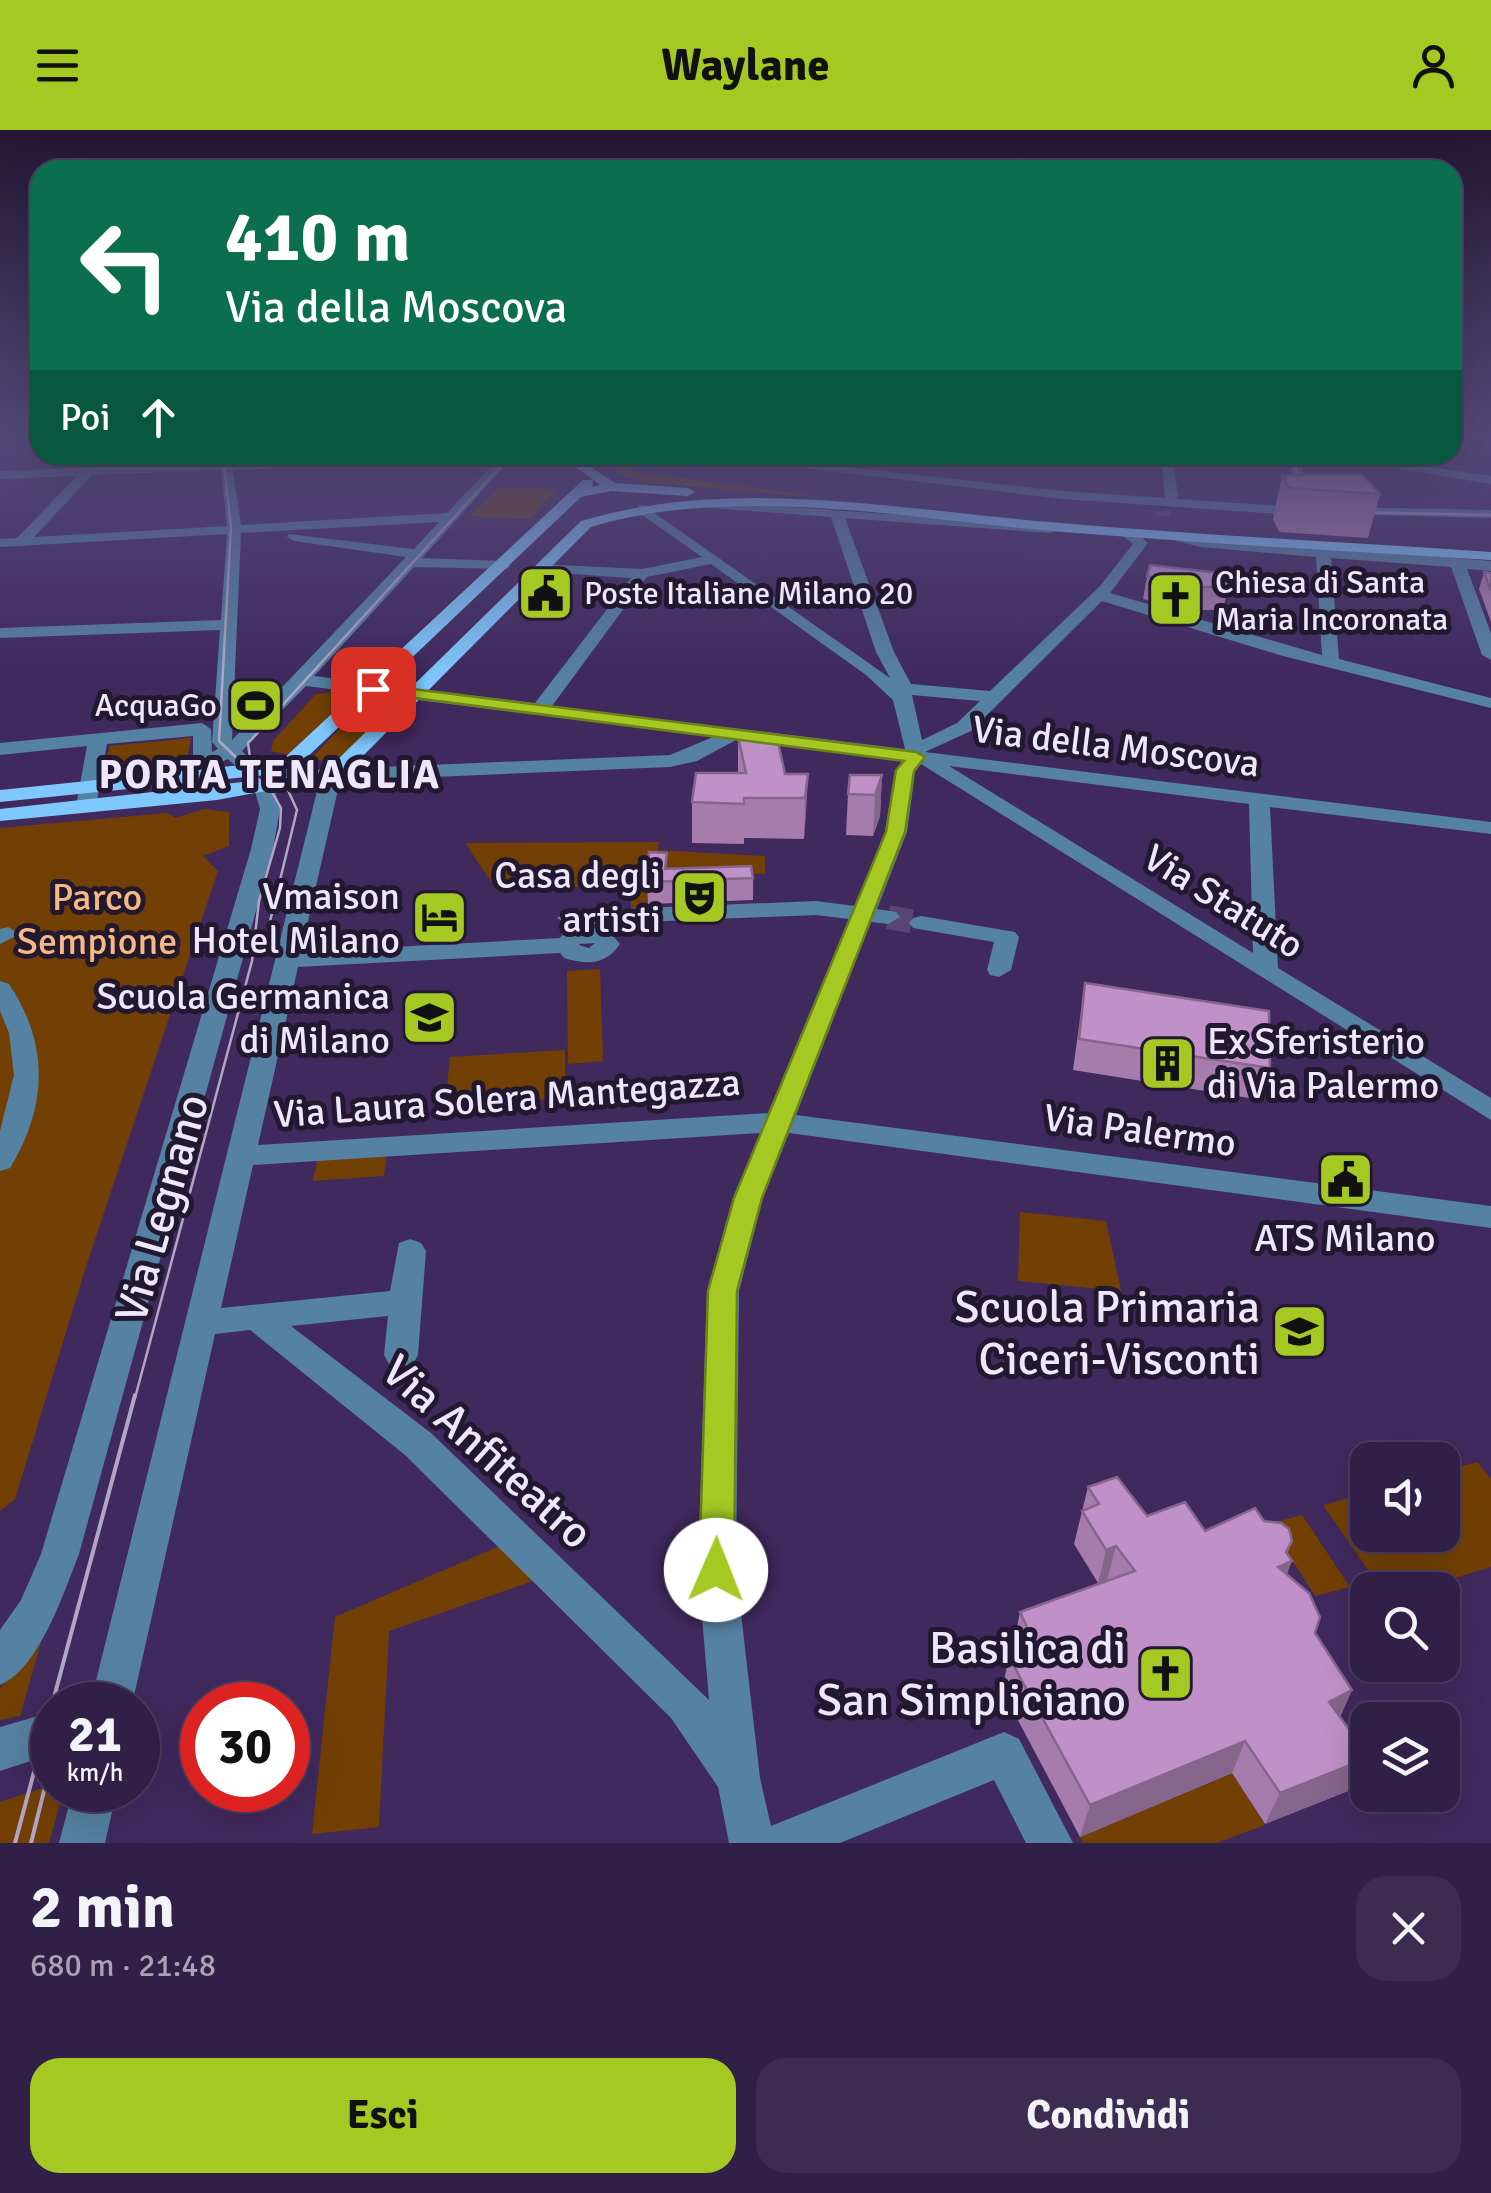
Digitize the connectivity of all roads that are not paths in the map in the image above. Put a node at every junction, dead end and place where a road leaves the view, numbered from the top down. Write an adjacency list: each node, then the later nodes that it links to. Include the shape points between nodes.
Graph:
1 (45, 518): 23 (street)
2 (233, 518): 18 (street)
3 (440, 518): 19 (street)
4 (451, 518): 27 (street)
5 (553, 518): 31 (main road)
6 (605, 518): 32 (main road, via 591,521)
7 (656, 518): 28 (street)
8 (838, 518): 37 (street)
9 (917, 518): 17 (street)
10 (977, 518): 17 (main road)
11 (983, 518): 17 (main road)
12 (1081, 518): 17 (street)
13 (1157, 518): 20 (main road)
14 (1170, 518): 26 (street, via 1202,544)
15 (1182, 518): 22 (main road)
16 (1244, 518): 21 (street)
17 (1080, 526): 20 (main road); 21 (main road)
18 (234, 528): 19 (street); 23 (street); 35 (street)
19 (283, 530): 27 (street)
20 (1128, 533): 34 (street, via 1141,543)
21 (1248, 536): 22 (main road)
22 (1279, 541): 25 (main road); 29 (main road)
23 (22, 542): 24 (street)
24 (0, 543)
25 (1434, 552): 29 (street)
26 (1323, 553): 30 (street); 40 (street)
27 (415, 558): 31 (street); 41 (street)
28 (715, 560): 33 (street); 38 (street)
29 (1490, 560): 30 (street)
30 (1457, 563): 39 (street)
31 (502, 566): 42 (main road)
32 (544, 567): 33 (street); 43 (main road)
33 (642, 574): 47 (street)
34 (1099, 595): 40 (street); 45 (street)
35 (228, 625): 36 (street); 52 (street, via 222,742)
36 (0, 633)
37 (885, 652): 38 (street); 44 (street)
38 (849, 654): 44 (street)
39 (1491, 654)
40 (1332, 663): 46 (street)
41 (302, 680): 42 (street, Via della Moscova); 52 (street)
42 (373, 689): 43 (street, Via della Moscova); 56 (main road)
43 (417, 694): 47 (street, Via della Moscova, via 474,708); 57 (main road)
44 (904, 694): 45 (street); 53 (street)
45 (992, 698): 53 (street, via 964,727)
46 (1491, 702)
47 (544, 711): 48 (street, Via della Moscova)
48 (664, 732): 49 (street, Via della Moscova); 55 (street)
49 (732, 734): 53 (street, Via della Moscova); 55 (street)
50 (98, 740): 51 (street); 54 (street, via 202,729); 61 (street)
51 (0, 750)
52 (228, 752): 54 (street); 59 (street)
53 (921, 752): 62 (street, Via della Moscova); 65 (street, via 905,770); 71 (street, Via Statuto)
54 (203, 761): 58 (street)
55 (670, 761): 57 (street)
56 (290, 766): 57 (main road); 59 (main road)
57 (330, 775): 59 (main road); 69 (street, Via Legnano)
58 (170, 778): 59 (main road); 61 (main road)
59 (257, 779): 61 (main road); 83 (street, Via Legnano, via 270,808 262,849 60,1554 36,1613)
60 (0, 796): 61 (main road)
61 (87, 796): 63 (main road)
62 (1259, 799): 64 (street, Via della Moscova); 71 (street)
63 (0, 815)
64 (1491, 828)
65 (876, 915): 66 (street, via 816,908); 74 (street)
66 (569, 918)
67 (921, 923): 70 (street, via 1006,937)
68 (567, 946): 69 (street)
69 (287, 960): 75 (street, Via Legnano)
70 (999, 970)
71 (1266, 972): 73 (street, Via Statuto)
72 (0, 989): 76 (street, via 30,1054 24,1112)
73 (1491, 1110)
74 (778, 1122): 75 (street, Via Laura Solera Mantegazza); 77 (street, Via Palermo); 87 (street, via 748,1198 723,1291 716,1570)
75 (241, 1156): 81 (street, Via Legnano)
76 (0, 1161)
77 (1491, 1218)
78 (410, 1251): 79 (street)
79 (405, 1302): 80 (street); 82 (street)
80 (256, 1317): 81 (street); 87 (street, Via Anfiteatro, via 418,1444 696,1716)
81 (204, 1322): 84 (street, Via Legnano)
82 (401, 1355)
83 (0, 1665)
84 (115, 1682)
85 (30, 1740): 86 (street)
86 (0, 1749)
87 (738, 1778): 90 (street)
88 (90, 1812): 89 (street)
89 (82, 1843)
90 (752, 1843)
91 (785, 1843): 92 (street, via 1004,1754)
92 (1050, 1843)

